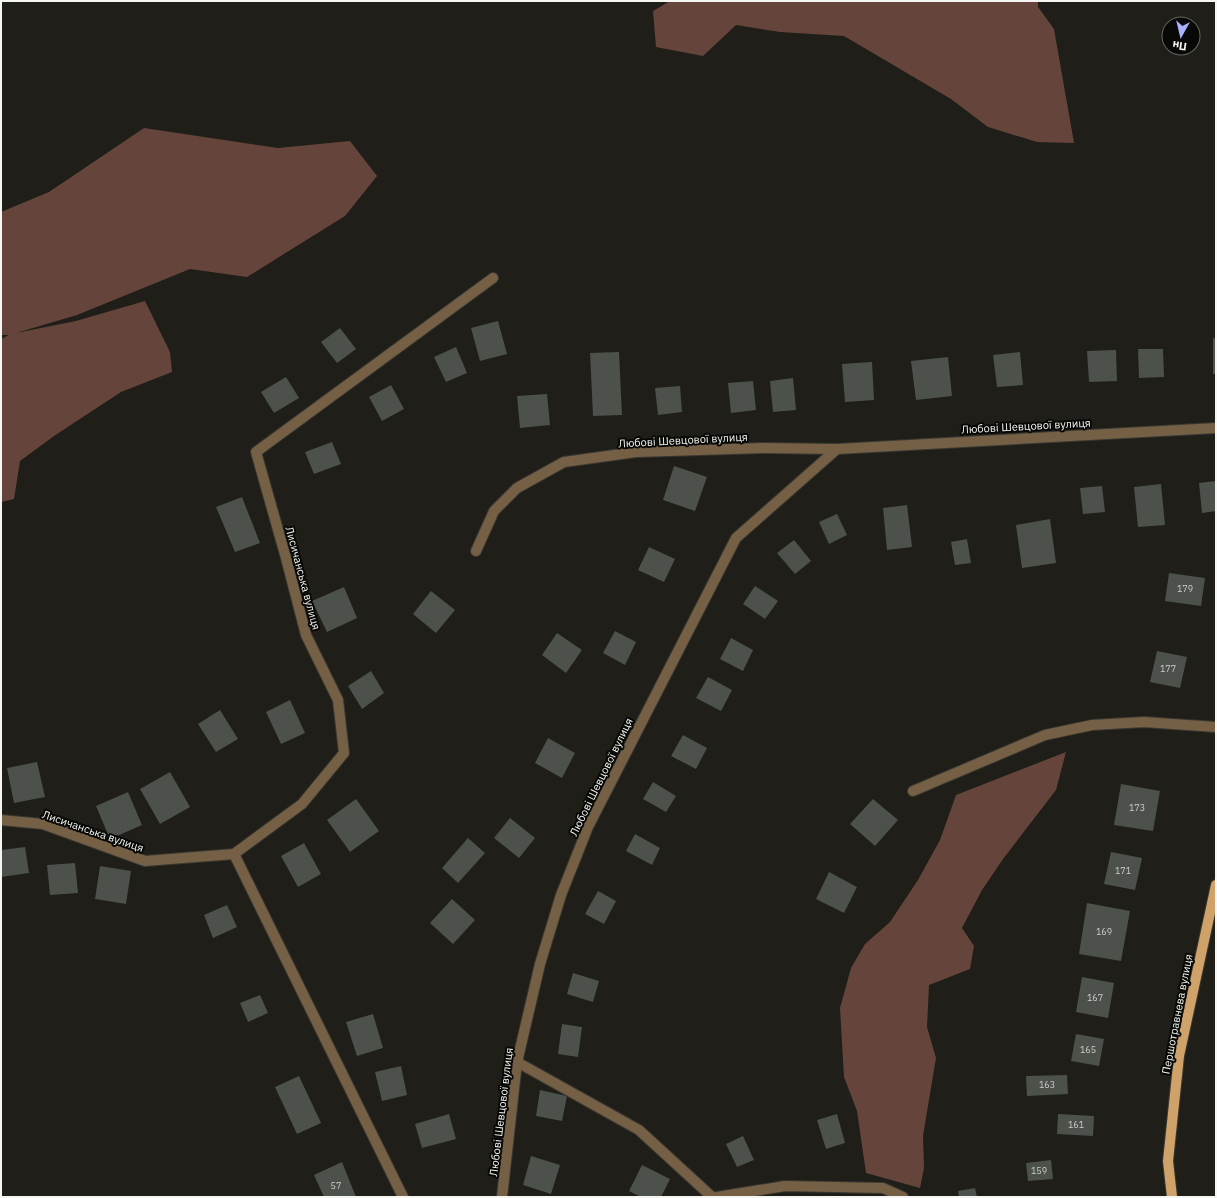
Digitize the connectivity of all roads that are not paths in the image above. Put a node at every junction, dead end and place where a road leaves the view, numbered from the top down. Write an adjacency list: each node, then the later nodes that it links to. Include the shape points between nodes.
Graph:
1 (493, 278): 8 (street, Лисичанська вулиця, via 256,452 306,635 338,700 344,753 302,804)
2 (1216, 428): 3 (street, Любові Шевцової вулиця)
3 (837, 449): 4 (street, Любові Шевцової вулиця, via 763,448 636,452 564,462 517,488 494,511); 10 (street, Любові Шевцової вулиця, via 736,538 588,827 556,910 540,964)
4 (476, 551)
5 (1216, 727): 6 (street, via 1144,722 1086,726 1045,735)
6 (913, 791)
7 (1, 820): 8 (street, Лисичанська вулиця, via 43,824 145,861)
8 (234, 854): 11 (street)
9 (1216, 885): 16 (main road, Першотравнева вулиця, via 1179,1056 1168,1161)
10 (517, 1062): 12 (street, Любові Шевцової вулиця); 13 (street, via 639,1130)
11 (403, 1197)
12 (502, 1197)
13 (712, 1197)
14 (717, 1197): 15 (street, via 785,1186 883,1188)
15 (903, 1197)
16 (1172, 1197)

